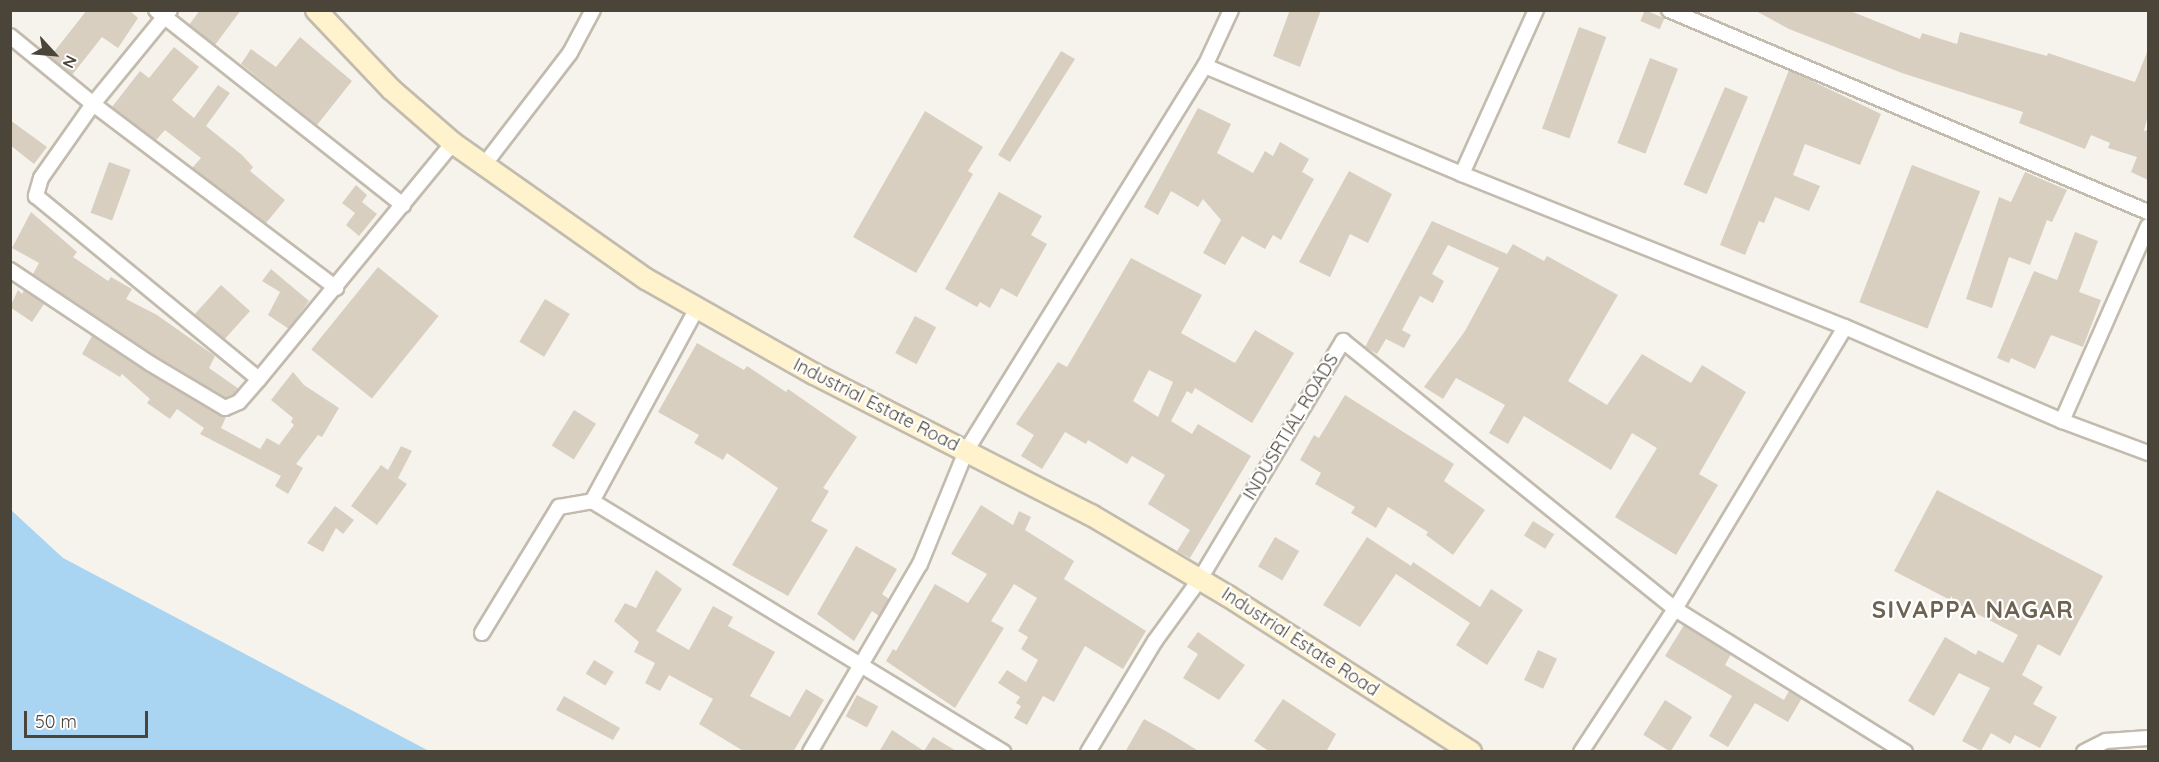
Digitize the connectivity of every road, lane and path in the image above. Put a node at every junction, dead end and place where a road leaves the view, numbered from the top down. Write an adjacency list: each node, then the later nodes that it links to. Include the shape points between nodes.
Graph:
1 (316, 10): 10 (main road, Industrial Estate Road, via 392,90)
2 (593, 10): 11 (street, via 570,53)
3 (1231, 10): 8 (street)
4 (1536, 10): 12 (street)
5 (1669, 10): 14 (street)
6 (163, 13): 9 (street); 13 (street)
7 (10, 36): 9 (street)
8 (1205, 66): 12 (street); 22 (street)
9 (93, 104): 17 (street); 20 (street, via 41,178 36,196)
10 (453, 143): 11 (main road, Industrial Estate Road); 13 (street)
11 (484, 165): 18 (main road, Industrial Estate Road, via 646,279)
12 (1462, 174): 19 (street)
13 (403, 205): 17 (street)
14 (2148, 212)
15 (2148, 226): 21 (street)
16 (10, 270): 20 (street, via 132,352 225,408 239,402)
17 (336, 288): 20 (street)
18 (697, 308): 22 (main road, Industrial Estate Road, via 814,374); 24 (street)
19 (1845, 327): 21 (street); 26 (street)
20 (259, 379)
21 (2062, 421): 23 (street)
22 (966, 451): 25 (main road, Industrial Estate Road, via 1091,515); 28 (street, via 920,564)
23 (2148, 453)
24 (592, 501): 27 (street, via 559,507); 28 (street)
25 (1200, 579): 26 (street, INDUSRTIAL ROADS, via 1343,341); 32 (street, INDUSRTIAL ROADS, via 1155,641); 33 (main road, Industrial Estate Road)
26 (1675, 609): 34 (street); 35 (street)
27 (482, 633)
28 (860, 667): 30 (street); 31 (street)
29 (2148, 738): 36 (street, via 2106,741)
30 (810, 752)
31 (1003, 752)
32 (1088, 752)
33 (1471, 752)
34 (1581, 752)
35 (1905, 752)
36 (2084, 752)

